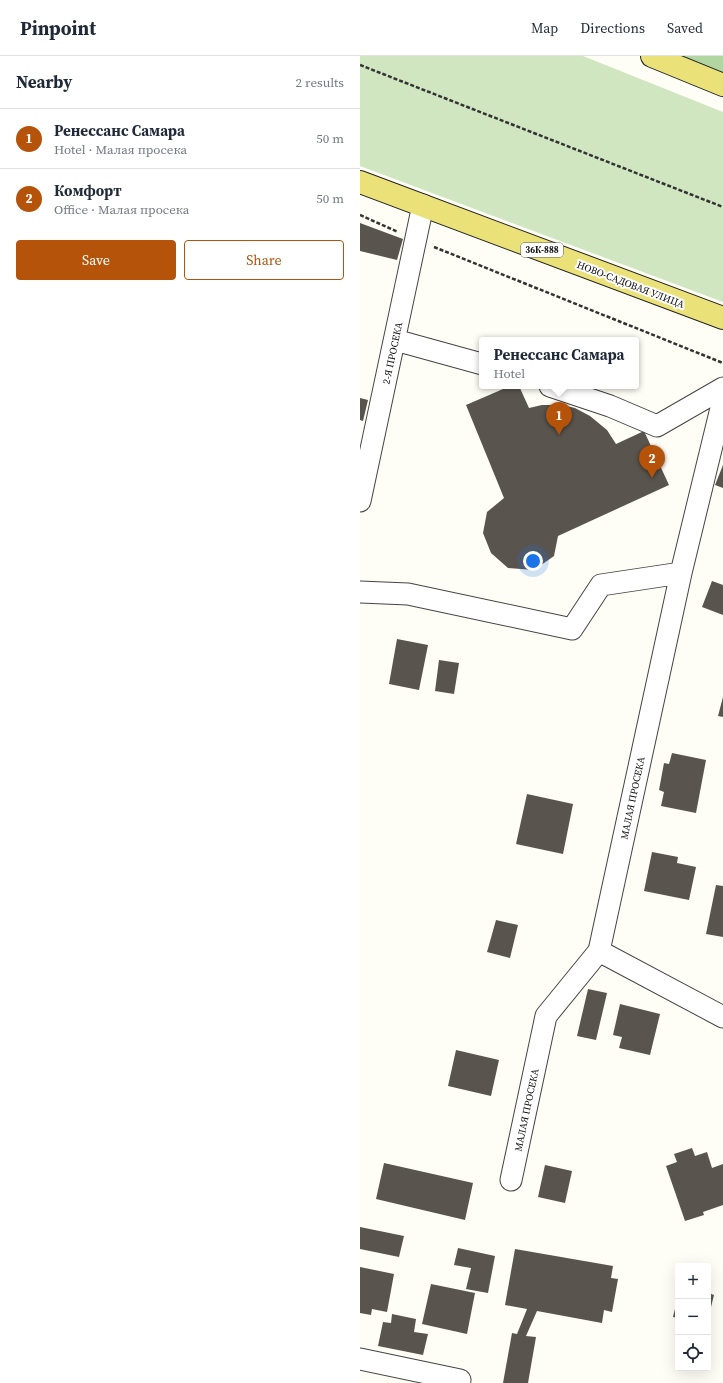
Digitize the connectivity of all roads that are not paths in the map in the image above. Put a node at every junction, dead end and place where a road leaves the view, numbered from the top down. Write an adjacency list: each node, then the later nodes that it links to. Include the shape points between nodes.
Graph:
1 (652, 56): 2 (main road)
2 (723, 85)
3 (360, 182): 4 (main road, НОВО-САДОВАЯ УЛИЦА / 36К-888)
4 (423, 205): 5 (main road, НОВО-САДОВАЯ УЛИЦА / 36К-888); 6 (street, 2-Я ПРОСЕКА)
5 (723, 318)
6 (395, 340): 7 (street); 11 (street, 2-Я ПРОСЕКА)
7 (479, 363)
8 (723, 388): 9 (street, via 657,426 610,406)
9 (559, 389)
10 (723, 400): 12 (street, МАЛАЯ ПРОСЕКА)
11 (360, 500)
12 (681, 573): 13 (street, via 601,585 572,630 408,594); 14 (street, МАЛАЯ ПРОСЕКА)
13 (360, 592)
14 (599, 951): 15 (street); 16 (street, МАЛАЯ ПРОСЕКА, via 546,1016)
15 (723, 1017)
16 (511, 1180)
17 (360, 1359): 18 (street)
18 (460, 1382)

